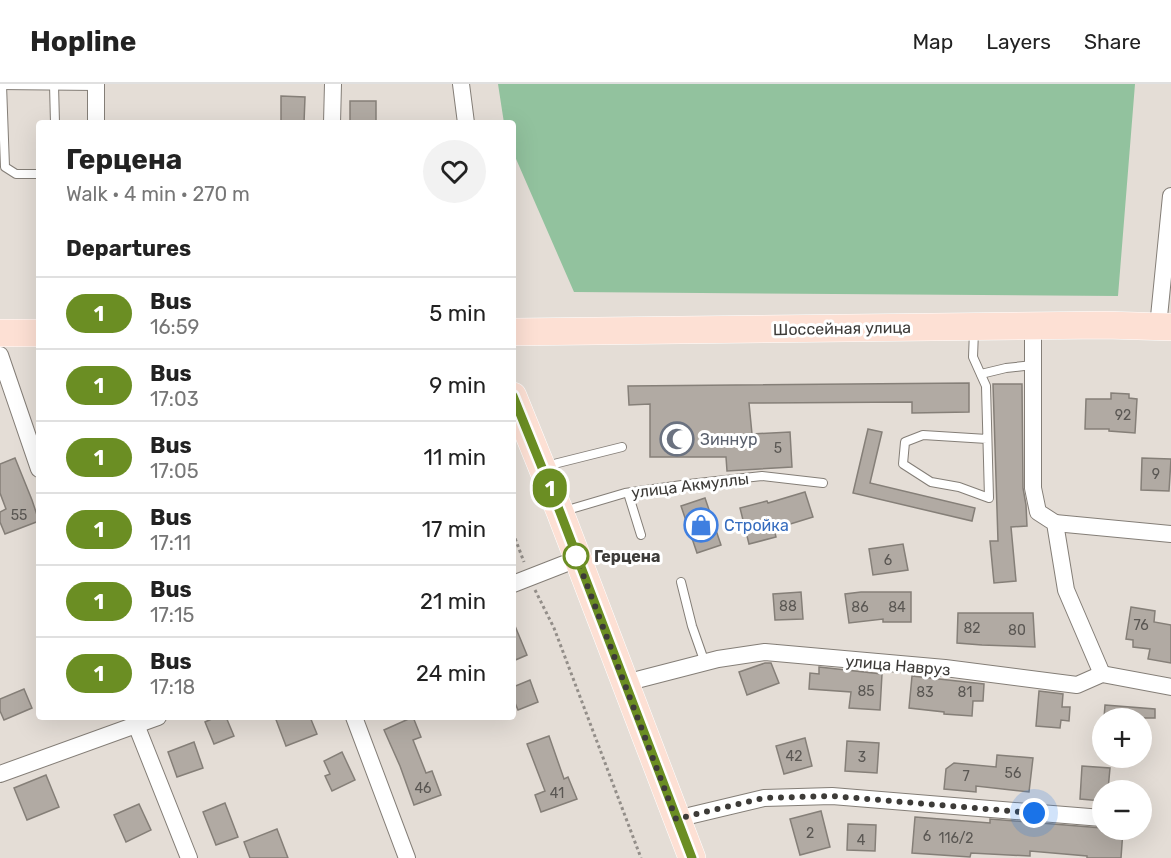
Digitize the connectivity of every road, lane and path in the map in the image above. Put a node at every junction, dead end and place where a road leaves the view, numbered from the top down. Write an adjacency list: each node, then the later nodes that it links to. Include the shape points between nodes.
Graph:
1 (333, 84): 8 (street)
2 (462, 84): 9 (street)
3 (1, 85): 4 (lane); 10 (lane, via 5,167 16,174)
4 (54, 85): 5 (lane); 6 (lane)
5 (96, 85): 7 (street)
6 (55, 120)
7 (96, 120)
8 (332, 120)
9 (465, 120)
10 (36, 174)
11 (1171, 196): 14 (street)
12 (1033, 326): 13 (main road, Шоссейная улица); 14 (main road, Шоссейная улица); 19 (street)
13 (975, 327): 15 (main road, Шоссейная улица); 20 (lane, via 973,357)
14 (1165, 327)
15 (516, 332)
16 (0, 333): 17 (main road)
17 (36, 333)
18 (0, 355): 24 (street)
19 (1033, 365): 20 (lane); 29 (street, via 1033,488 1038,512)
20 (981, 374): 22 (lane, via 986,386)
21 (516, 403): 25 (main road)
22 (987, 439): 22 (lane, via 923,435 905,442 903,464 931,482 989,498)
23 (622, 447): 25 (lane)
24 (36, 460)
25 (542, 467): 28 (main road)
26 (823, 483): 27 (lane, улица Акмуллы, via 762,476)
27 (628, 492): 28 (lane, улица Акмуллы); 31 (lane)
28 (560, 512): 33 (main road)
29 (1055, 523): 30 (street); 38 (street, via 1066,590)
30 (1171, 534)
31 (641, 535)
32 (516, 541): 34 (path)
33 (578, 560): 34 (street); 39 (main road)
34 (530, 578): 36 (street); 48 (path, via 554,628)
35 (681, 582): 37 (lane)
36 (516, 583)
37 (705, 663): 38 (street, улица Навруз, via 765,652 945,668 1077,685); 39 (street, улица Навруз)
38 (1102, 674): 40 (street)
39 (625, 683): 45 (main road)
40 (1171, 687)
41 (355, 720): 47 (street)
42 (135, 721): 43 (street); 46 (street)
43 (0, 774)
44 (1092, 817): 45 (street, via 832,796 764,798)
45 (676, 819): 49 (main road)
46 (189, 858)
47 (407, 858)
48 (641, 858)
49 (692, 858)

